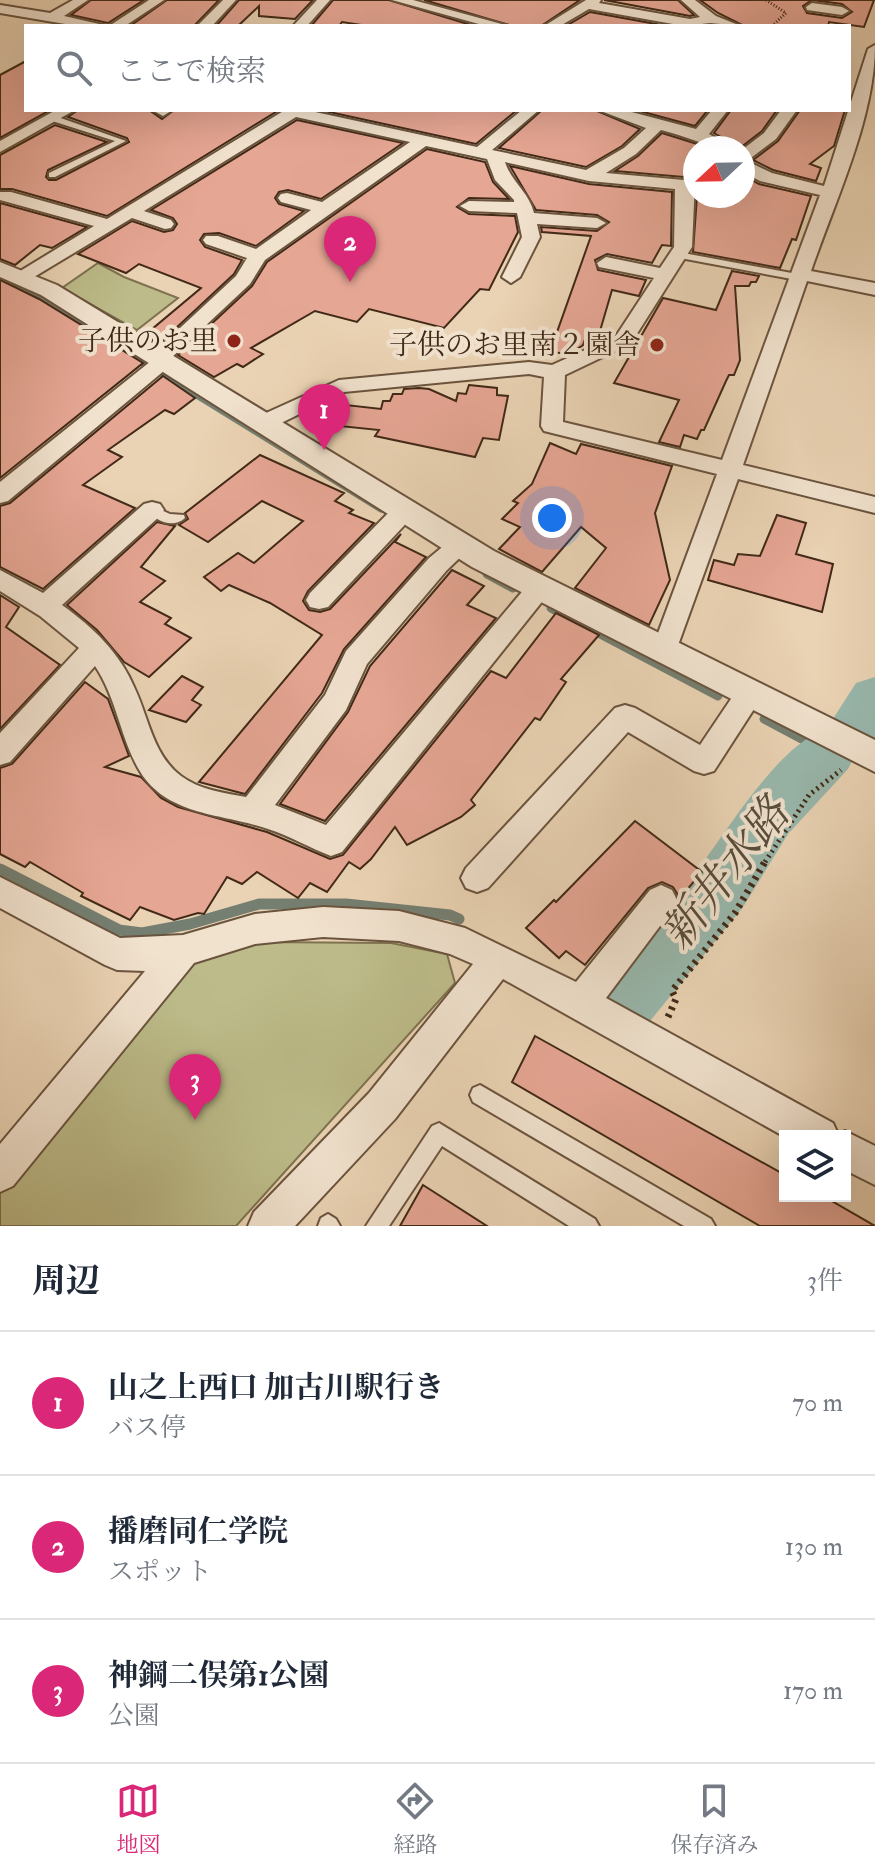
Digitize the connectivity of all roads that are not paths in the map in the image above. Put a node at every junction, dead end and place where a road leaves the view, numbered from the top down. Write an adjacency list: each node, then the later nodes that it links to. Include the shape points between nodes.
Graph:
1 (9, 0): 11 (street)
2 (82, 0): 14 (street)
3 (158, 0): 17 (street)
4 (230, 0): 18 (street)
5 (324, 0): 19 (street)
6 (398, 0): 13 (street)
7 (467, 0): 13 (street)
8 (687, 0): 15 (street)
9 (591, 2): 15 (street, via 690,23); 22 (street)
10 (845, 6): 12 (street)
11 (0, 7): 14 (street)
12 (812, 7)
13 (447, 12): 20 (street); 21 (street)
14 (53, 17): 16 (street)
15 (711, 19): 23 (street)
16 (90, 24)
17 (119, 24)
18 (206, 24)
19 (302, 24)
20 (427, 24)
21 (490, 24)
22 (554, 24)
23 (727, 24)
24 (875, 49): 25 (street)
25 (855, 100): 45 (street)
26 (293, 112): 51 (street)
27 (298, 112): 35 (street)
28 (529, 112): 38 (street)
29 (613, 112): 33 (street)
30 (718, 112): 34 (street)
31 (787, 112): 37 (street)
32 (59, 114): 36 (street); 40 (lane, via 122,141)
33 (653, 123): 34 (street); 41 (street, via 654,129 630,151)
34 (700, 135)
35 (421, 142): 38 (street); 49 (street)
36 (0, 147)
37 (755, 148)
38 (487, 154): 41 (street); 52 (street, via 522,198)
39 (755, 171): 42 (street)
40 (52, 175)
41 (589, 176): 44 (street)
42 (766, 177): 43 (street); 45 (street)
43 (755, 180)
44 (683, 184)
45 (828, 192): 62 (street)
46 (5, 196): 54 (street)
47 (287, 198): 49 (street)
48 (469, 206): 52 (street)
49 (325, 208): 58 (street)
50 (687, 208): 57 (street)
51 (128, 211): 54 (street); 55 (street)
52 (525, 213): 53 (street); 64 (street, via 531,237)
53 (597, 223)
54 (106, 224): 63 (street)
55 (165, 224)
56 (212, 240): 58 (street)
57 (678, 255): 61 (street); 62 (lane)
58 (258, 256): 66 (street, via 243,280)
59 (606, 263): 61 (street)
60 (0, 269): 63 (street)
61 (665, 274): 67 (street, via 623,340)
62 (798, 275): 65 (street); 69 (street)
63 (24, 277): 66 (street)
64 (511, 277)
65 (875, 289)
66 (161, 359): 68 (street); 70 (street)
67 (555, 372): 68 (street, via 529,368 339,386); 69 (street, via 552,426)
68 (263, 423): 73 (street)
69 (731, 470): 71 (street); 81 (street)
70 (0, 495)
71 (875, 505)
72 (152, 510): 74 (lane, via 168,519); 79 (street)
73 (405, 510): 75 (street); 78 (street)
74 (179, 518)
75 (461, 545): 77 (street); 85 (street, via 356,658 336,702)
76 (0, 579): 79 (street)
77 (540, 588): 81 (street); 85 (street, via 331,842)
78 (319, 600)
79 (44, 607): 80 (street)
80 (95, 648): 83 (street); 85 (street, via 117,680 147,759 168,783 182,793)
81 (664, 652): 82 (street)
82 (749, 695): 84 (street); 86 (street, via 704,762 625,716)
83 (0, 753)
84 (867, 754)
85 (252, 812)
86 (477, 878)
87 (0, 892): 89 (street, via 117,954)
88 (661, 900): 91 (street)
89 (183, 951): 90 (street, via 255,929 323,922 399,926 453,939); 96 (street)
90 (498, 959): 91 (street); 97 (street, via 382,1106)
91 (581, 1003): 93 (street)
92 (480, 1095): 100 (lane)
93 (809, 1130)
94 (851, 1153): 95 (street)
95 (875, 1166)
96 (0, 1173)
97 (268, 1226)
98 (377, 1226): 99 (lane, via 439,1133)
99 (588, 1226)
100 (704, 1226)

